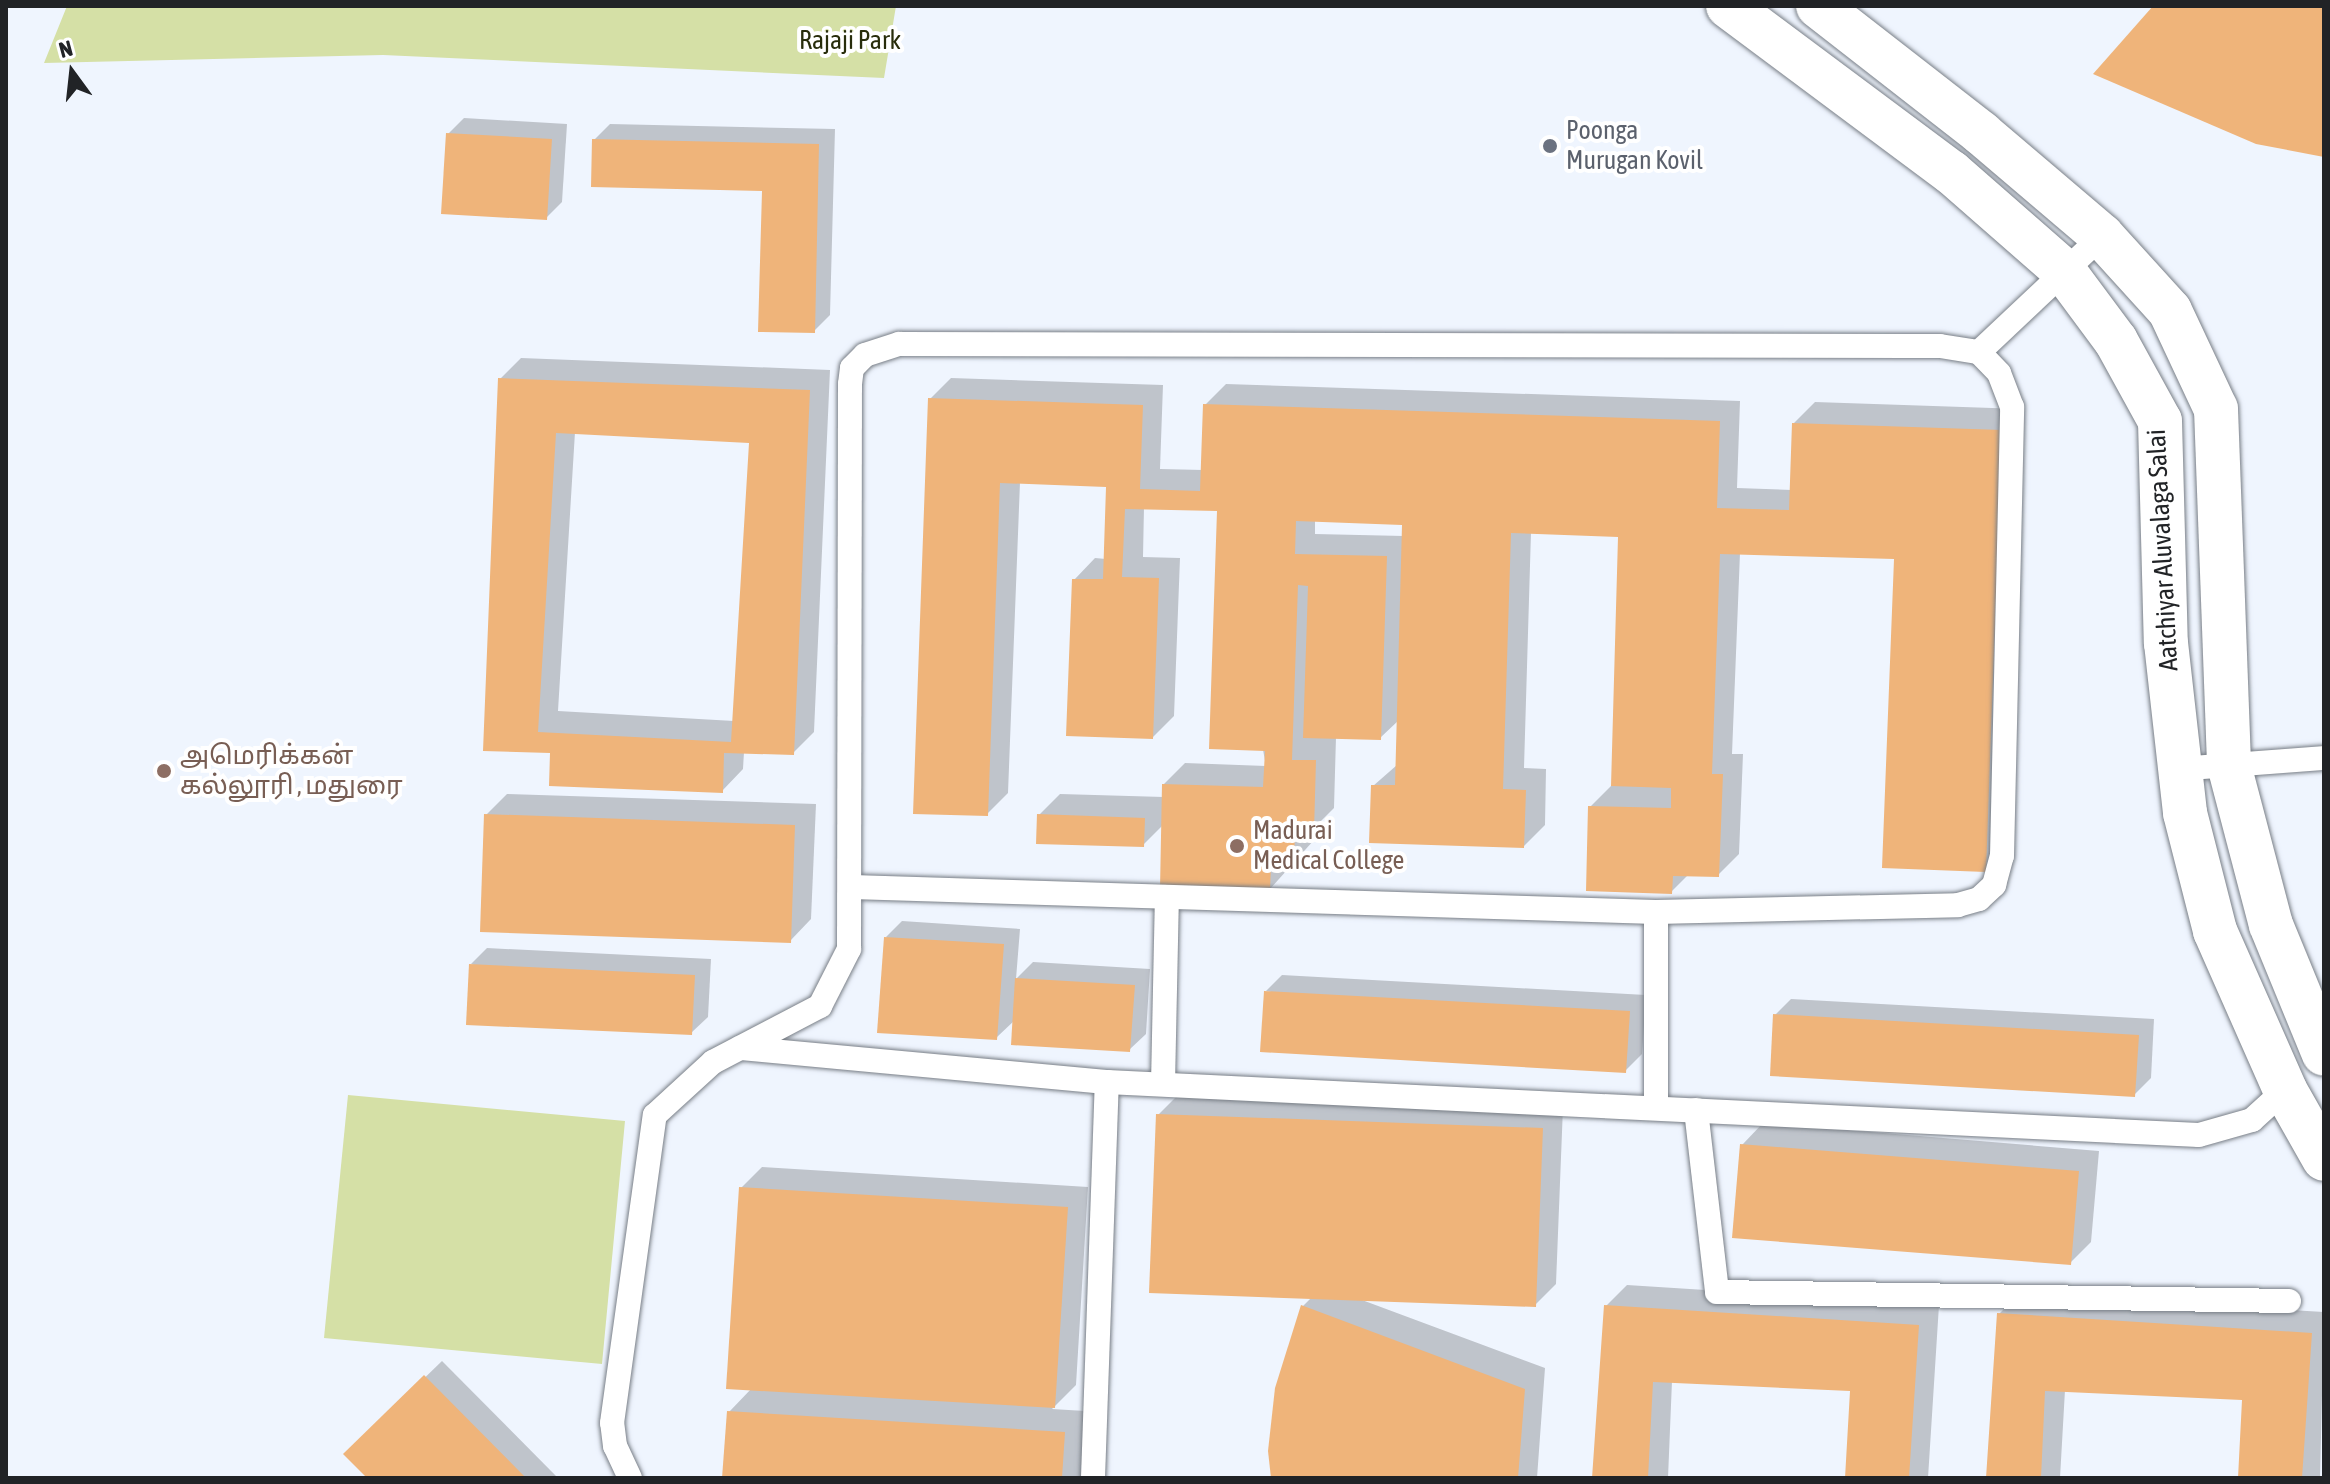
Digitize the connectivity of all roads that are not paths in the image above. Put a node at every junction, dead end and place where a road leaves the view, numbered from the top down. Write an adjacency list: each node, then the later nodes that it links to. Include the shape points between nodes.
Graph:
1 (1728, 6): 4 (street, Aatchiyar Aluvalaga Salai, via 1951,172)
2 (1818, 6): 3 (street)
3 (2102, 236): 4 (lane); 7 (street, via 2170,311 2216,409)
4 (2064, 271): 5 (lane); 8 (street, Aatchiyar Aluvalaga Salai, via 2116,341 2160,421 2166,643)
5 (1979, 352): 9 (lane, via 1940,346 899,344 865,355 852,368 850,384); 11 (lane, via 1999,373 2012,407 2002,856 1994,885 1979,899 1958,905)
6 (2324, 758): 7 (lane)
7 (2229, 765): 8 (lane); 13 (street, via 2271,925)
8 (2178, 769): 16 (street, Aatchiyar Aluvalaga Salai, via 2215,931)
9 (852, 887): 10 (lane); 12 (lane, via 849,949 820,1006)
10 (1167, 897): 11 (lane); 15 (lane)
11 (1656, 912): 17 (lane)
12 (740, 1048): 14 (lane); 21 (lane, via 713,1062 655,1115 612,1423 615,1446)
13 (2324, 1054)
14 (1107, 1082): 15 (lane); 22 (lane)
15 (1163, 1084): 17 (lane)
16 (2285, 1090): 18 (lane, via 2252,1120 2199,1135); 19 (street, Aatchiyar Aluvalaga Salai)
17 (1656, 1108): 18 (lane)
18 (1696, 1110): 20 (lane, via 1717,1292)
19 (2324, 1159)
20 (2289, 1301)
21 (630, 1478)
22 (1093, 1478)

